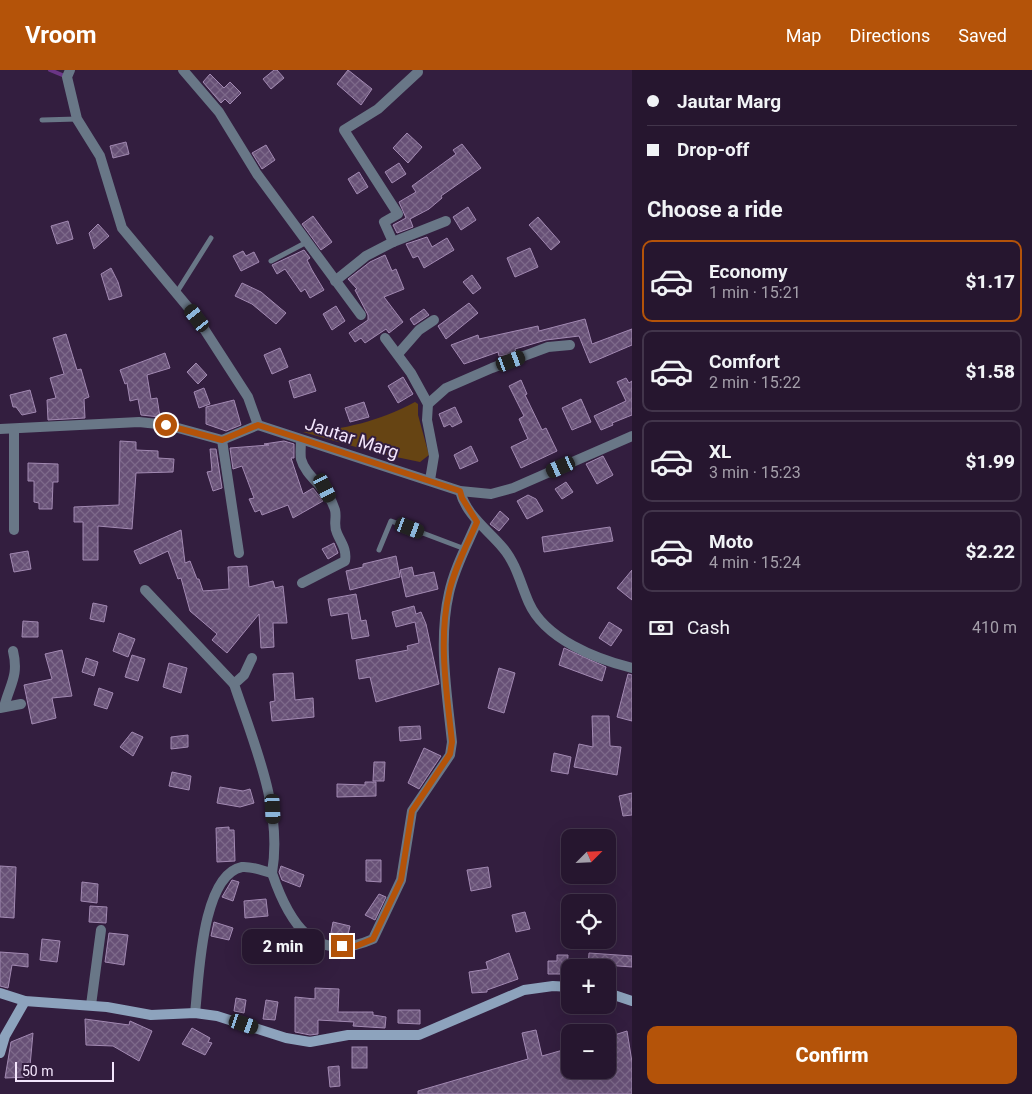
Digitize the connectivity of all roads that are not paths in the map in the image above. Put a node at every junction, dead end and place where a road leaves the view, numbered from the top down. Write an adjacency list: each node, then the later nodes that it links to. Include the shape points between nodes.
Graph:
1 (70, 70): 4 (street, via 67,77)
2 (183, 70): 8 (street, via 219,112 257,174)
3 (418, 72): 9 (street, via 378,109 344,130 398,214 384,222)
4 (78, 119): 5 (lane); 12 (street, via 100,156 122,228)
5 (42, 120)
6 (446, 221): 9 (street)
7 (210, 238): 12 (lane)
8 (307, 242): 10 (lane); 11 (street)
9 (394, 242): 11 (street, via 366,256)
10 (271, 261)
11 (335, 281): 13 (street)
12 (177, 292): 19 (street, via 248,397)
13 (361, 315)
14 (434, 320): 17 (street, via 419,330)
15 (385, 338): 17 (street)
16 (570, 345): 18 (street, via 548,347 492,368 446,388)
17 (398, 354): 18 (street)
18 (428, 404): 25 (street, via 427,420 434,456)
19 (258, 425): 23 (street); 24 (street, Jautar Marg)
20 (0, 429): 21 (street)
21 (14, 429): 23 (street, via 139,422 166,425); 28 (street)
22 (632, 436): 26 (street, Jautar Marg, via 513,488 491,494)
23 (222, 440): 31 (street)
24 (301, 440): 25 (street, Jautar Marg); 32 (street, via 301,458 332,502 336,516 334,527 346,555 345,561)
25 (430, 480): 26 (street, Jautar Marg)
26 (460, 491): 27 (street)
27 (477, 522): 29 (street); 36 (street, via 507,553 530,606 550,633)
28 (14, 530)
29 (466, 549): 30 (lane, via 391,521); 40 (street, via 449,592 445,615 450,754 412,811 401,880 373,939 356,946 329,946 315,942 303,933 280,897)
30 (379, 550)
31 (240, 553)
32 (302, 582)
33 (145, 590): 37 (street)
34 (13, 651): 39 (street, via 17,666 14,682)
35 (252, 658): 37 (street, via 244,675)
36 (632, 668)
37 (234, 684): 40 (street, via 273,809 275,854)
38 (21, 704): 39 (street)
39 (2, 708)
40 (272, 873): 48 (street, via 241,867 226,875 220,883 202,945)
41 (100, 930): 47 (street)
42 (561, 986): 48 (street, via 524,990 428,1032 411,1036 348,1035 300,1041 217,1016)
43 (0, 993): 45 (street)
44 (616, 996): 46 (street)
45 (25, 1001): 47 (street); 49 (street, via 5,1036)
46 (632, 1001)
47 (91, 1005): 48 (street, via 151,1015)
48 (195, 1013)
49 (0, 1053)

